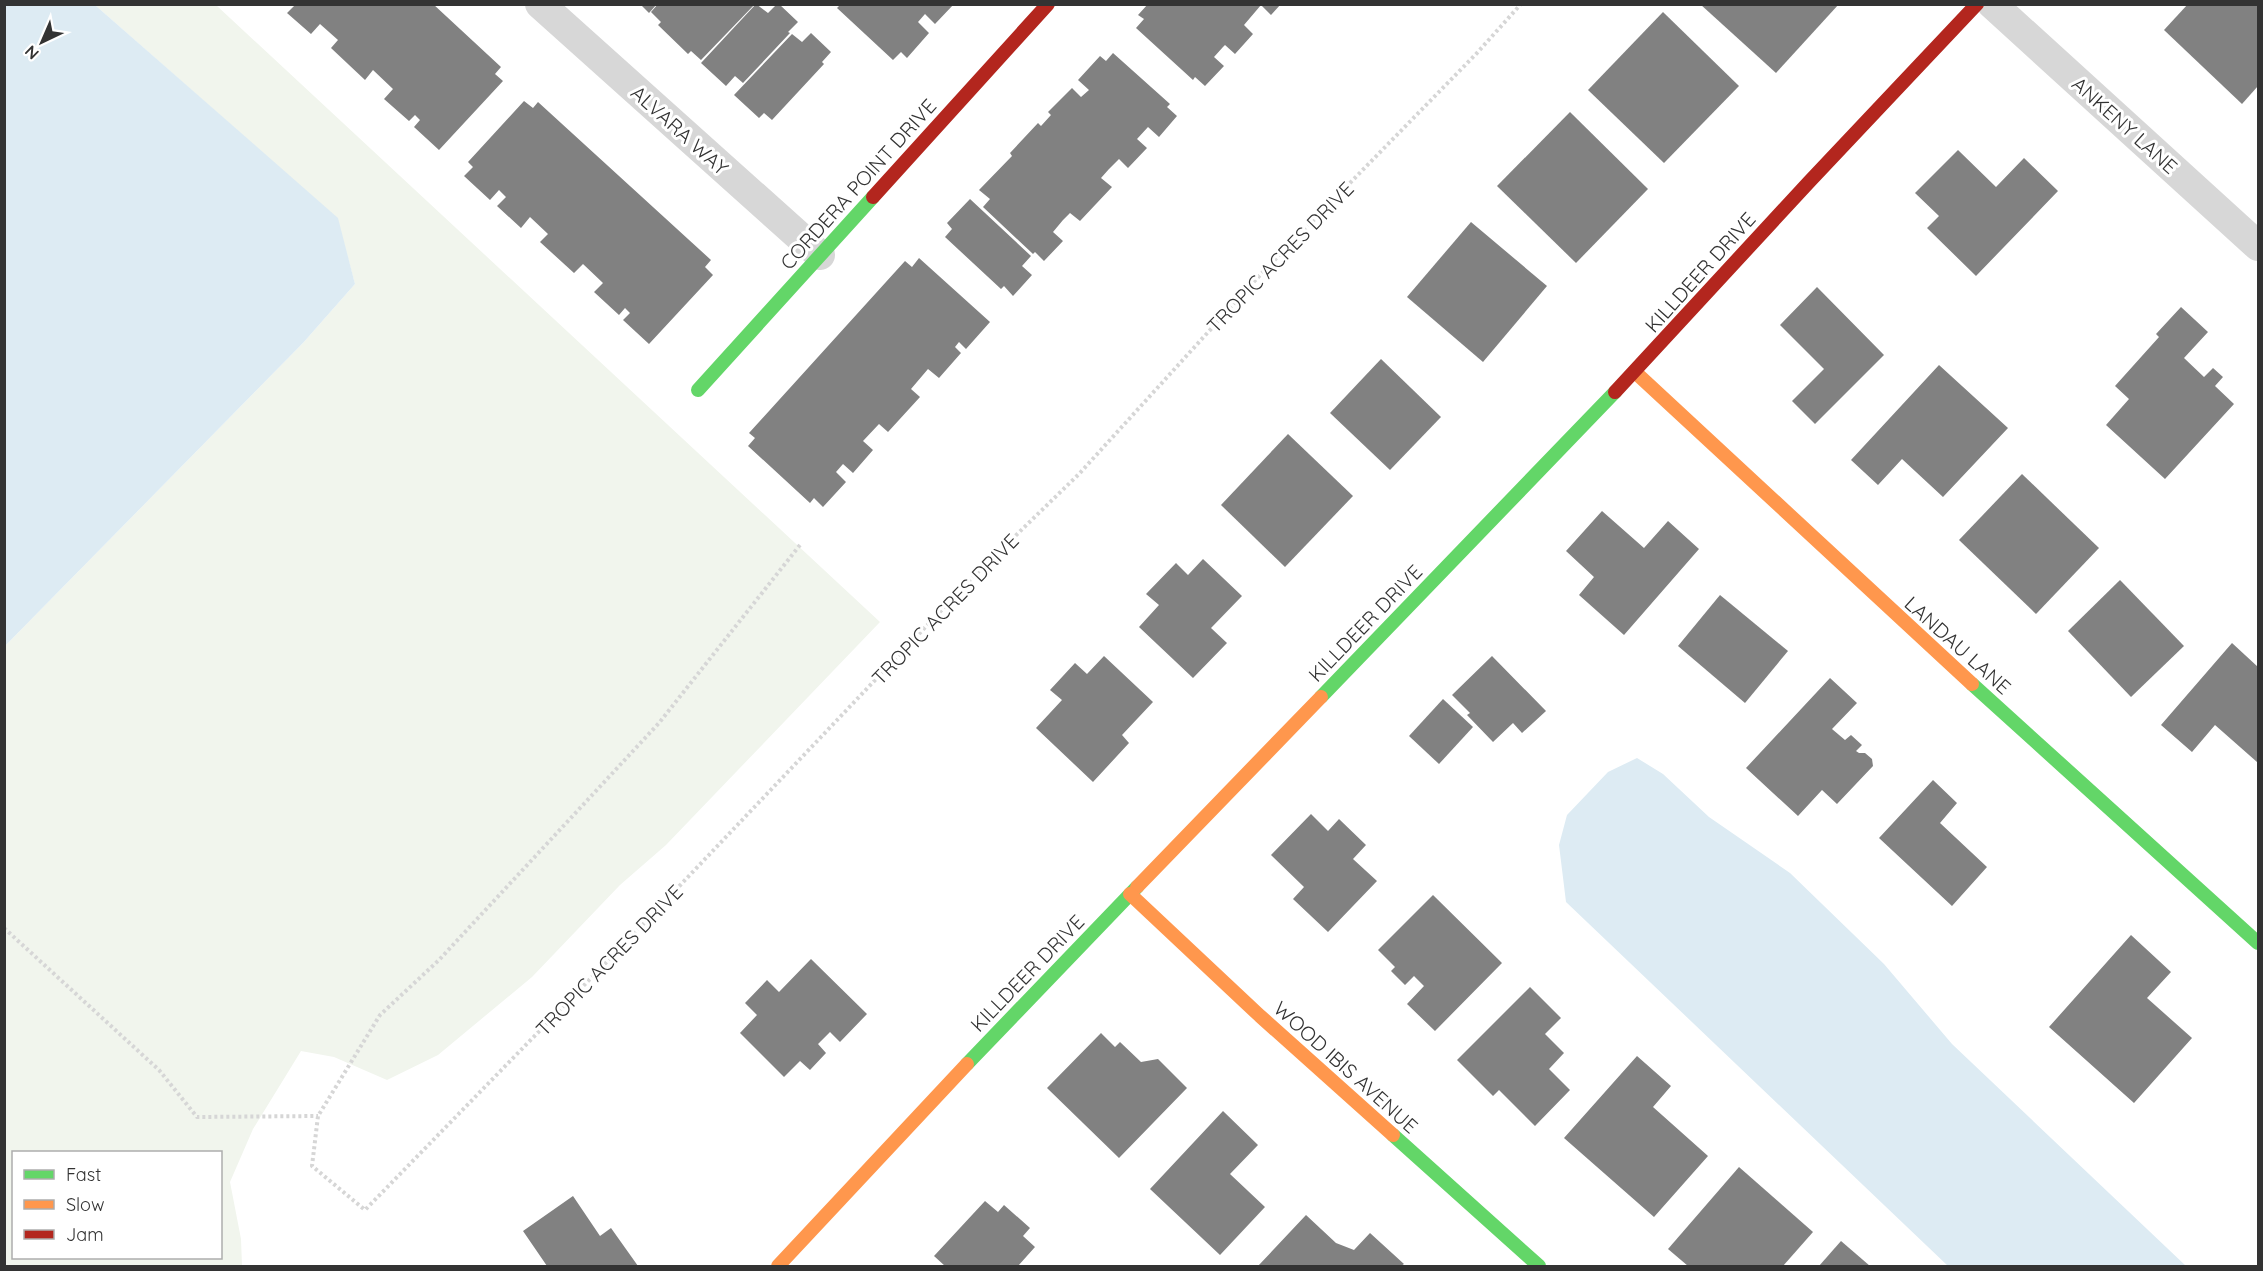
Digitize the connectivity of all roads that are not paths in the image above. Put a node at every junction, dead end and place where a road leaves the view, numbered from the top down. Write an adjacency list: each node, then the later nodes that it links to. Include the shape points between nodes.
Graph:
1 (540, 4): 6 (street, ALVARA WAY)
2 (1048, 4): 6 (street, CORDERA POINT DRIVE)
3 (1977, 4): 7 (street, KILLDEER DRIVE)
4 (1992, 4): 5 (street, ANKENY LANE)
5 (2259, 246)
6 (820, 255): 8 (street, CORDERA POINT DRIVE)
7 (1635, 372): 9 (street, KILLDEER DRIVE); 10 (street, LANDAU LANE, via 1863,585)
8 (698, 390)
9 (1130, 894): 11 (street, KILLDEER DRIVE); 12 (street, WOOD IBIS AVENUE)
10 (2259, 943)
11 (778, 1266)
12 (1539, 1266)

